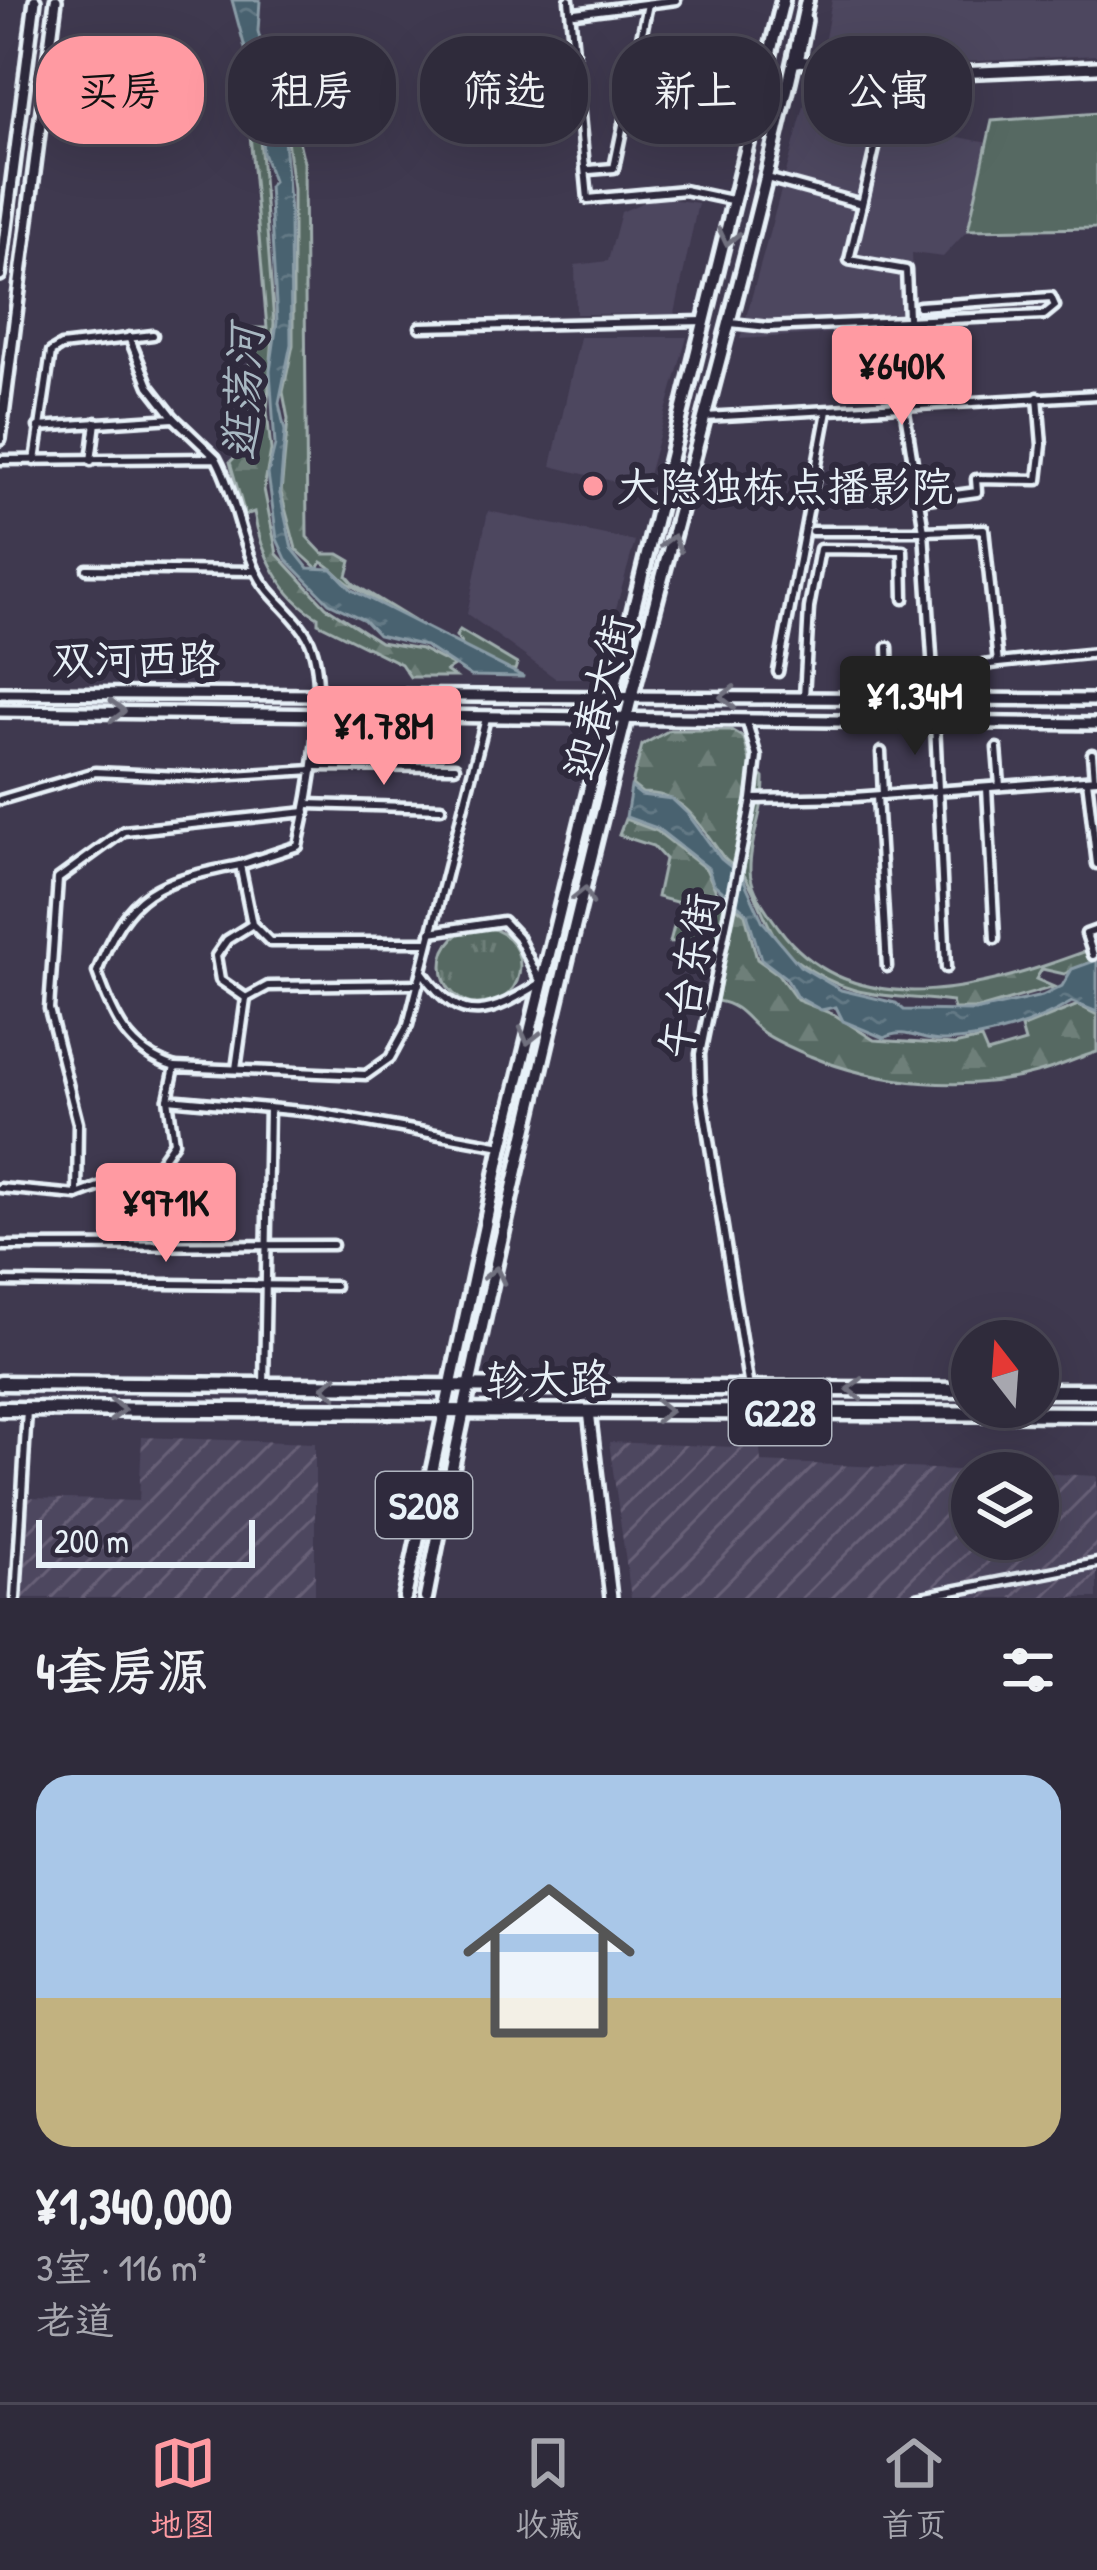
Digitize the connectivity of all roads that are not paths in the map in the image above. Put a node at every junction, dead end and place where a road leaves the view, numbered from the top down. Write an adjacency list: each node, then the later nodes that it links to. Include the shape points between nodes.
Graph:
1 (34, 0): 19 (street)
2 (56, 0): 35 (street)
3 (568, 0): 17 (street, via 588,199 684,190)
4 (676, 0): 5 (street)
5 (649, 4): 8 (street); 15 (street, via 614,168)
6 (783, 4): 17 (main road, 迎春大街)
7 (806, 6): 9 (street); 13 (main road, 迎春大街)
8 (574, 13)
9 (799, 61): 10 (street); 13 (street)
10 (804, 61)
11 (1097, 67): 12 (street)
12 (972, 72)
13 (791, 78): 16 (main road, 迎春大街)
14 (876, 144): 18 (street)
15 (589, 170)
16 (767, 178): 18 (street); 23 (main road, 迎春大街)
17 (737, 201): 22 (main road, 迎春大街, one-way to 22)
18 (862, 203): 21 (street, via 850,260 907,270)
19 (0, 275)
20 (919, 306): 21 (street, via 1051,297 1055,306 1044,315)
21 (908, 317): 23 (street)
22 (709, 321): 24 (street); 53 (main road, 迎春大街)
23 (731, 323): 31 (main road, 迎春大街)
24 (420, 327)
25 (153, 335): 26 (street)
26 (130, 337): 32 (street, via 149,386); 34 (street, via 51,352)
27 (1097, 394): 28 (street)
28 (1038, 397): 29 (street); 40 (street, via 1037,480 976,479 976,492)
29 (904, 406): 30 (street); 40 (street)
30 (827, 411): 31 (street); 49 (street)
31 (705, 417): 54 (main road, 迎春大街, one-way to 31)
32 (174, 418): 33 (street); 36 (street)
33 (96, 422): 34 (street); 39 (street)
34 (38, 427): 38 (street)
35 (0, 439)
36 (216, 458): 39 (street); 44 (street)
37 (0, 460): 38 (street)
38 (35, 461): 39 (street)
39 (91, 462)
40 (919, 500): 42 (street)
41 (812, 531): 42 (street)
42 (924, 531): 48 (street, via 984,529); 50 (street)
43 (87, 568): 44 (street)
44 (256, 572): 51 (street, via 308,637)
45 (904, 599): 55 (street, via 903,550 820,550)
46 (888, 647): 50 (street, via 889,675)
47 (1097, 653): 48 (street)
48 (998, 663): 50 (street)
49 (778, 672)
50 (933, 672): 56 (street)
51 (316, 691): 52 (street, 双河西路); 53 (street, 双河西路); 59 (street)
52 (0, 693)
53 (610, 695): 54 (street, 双河西路); 62 (main road, 迎春大街)
54 (632, 697): 55 (street, 双河西路, one-way to 54); 60 (main road, 迎春大街)
55 (804, 697): 56 (street, 双河西路)
56 (935, 699): 57 (street, 双河西路)
57 (1097, 700)
58 (0, 711): 59 (street, 双河西路, one-way to 59)
59 (314, 712): 61 (street, 双河西路); 70 (street)
60 (626, 717): 62 (street, 双河西路); 63 (street, 双河西路); 112 (main road, 迎春大街, one-way to 60)
61 (486, 718): 62 (street, 双河西路); 84 (street)
62 (605, 718): 91 (main road, 迎春大街)
63 (746, 719): 64 (street, 双河西路); 76 (street, 午台东街, via 757,757)
64 (935, 723): 65 (street, 双河西路); 74 (street)
65 (1097, 724)
66 (997, 748): 72 (street)
67 (881, 752): 75 (street)
68 (1092, 754): 71 (street)
69 (455, 767): 70 (street)
70 (313, 768): 77 (street, via 201,777 95,772); 78 (street)
71 (1093, 780): 72 (street); 80 (street)
72 (1000, 787): 73 (street)
73 (987, 788): 74 (street); 85 (street)
74 (938, 791): 75 (street); 89 (street)
75 (880, 795): 76 (street); 88 (street)
76 (752, 799): 111 (street, 午台东街, via 700,1054)
77 (0, 800)
78 (306, 807): 79 (street); 81 (street, via 298,846); 100 (street, via 124,831 58,879 49,1009 78,1124)
79 (441, 808)
80 (1097, 864)
81 (240, 865): 82 (street); 94 (street, via 142,893 114,927 97,972 142,1056)
82 (252, 924): 86 (street, via 270,942); 93 (street, via 215,956 220,980)
83 (1097, 930): 87 (street, via 1086,934)
84 (431, 932): 86 (street); 91 (street, via 502,921)
85 (995, 939)
86 (429, 942): 90 (street)
87 (1093, 955)
88 (887, 967)
89 (946, 968)
90 (423, 973): 91 (street, via 462,1009 485,1013); 92 (street)
91 (542, 983): 98 (main road, 迎春大街, one-way to 98)
92 (419, 984): 93 (street, via 268,986); 95 (street, via 408,1025 376,1071)
93 (246, 998): 95 (street)
94 (175, 1067): 95 (street); 96 (street)
95 (236, 1069)
96 (168, 1099): 97 (street); 100 (street, via 174,1142 158,1165)
97 (269, 1108): 98 (street); 101 (street)
98 (502, 1146): 110 (main road, 迎春大街)
99 (0, 1188): 100 (street)
100 (76, 1195)
101 (268, 1243): 102 (street); 103 (street); 105 (street)
102 (333, 1245)
103 (0, 1246)
104 (0, 1282): 105 (street)
105 (267, 1284): 106 (street); 109 (street)
106 (335, 1286)
107 (0, 1383): 108 (highway, 轸大路 / G228)
108 (22, 1384): 109 (highway, 轸大路 / G228); 117 (highway, via 11,1395)
109 (264, 1386): 110 (highway, 轸大路 / G228, one-way to 109)
110 (447, 1388): 112 (highway, 轸大路 / G228); 119 (main road, 迎春大街)
111 (748, 1388): 112 (highway, 轸大路 / G228); 113 (highway, 轸大路 / G228, one-way to 111)
112 (468, 1389): 120 (main road, 迎春大街)
113 (951, 1390)
114 (1059, 1390): 115 (highway)
115 (1097, 1391)
116 (0, 1409): 117 (highway, 轸大路 / G228)
117 (26, 1410): 119 (highway, 轸大路 / G228, one-way to 119); 123 (street)
118 (589, 1411): 120 (highway, 轸大路 / G228); 121 (highway, 轸大路 / G228, one-way to 121); 126 (street)
119 (442, 1412): 120 (highway, 轸大路 / G228); 124 (main road, S208)
120 (462, 1412): 125 (main road, S208)
121 (1097, 1414)
122 (1097, 1563): 127 (street)
123 (16, 1598)
124 (405, 1598)
125 (426, 1598)
126 (611, 1598)
127 (916, 1598)

